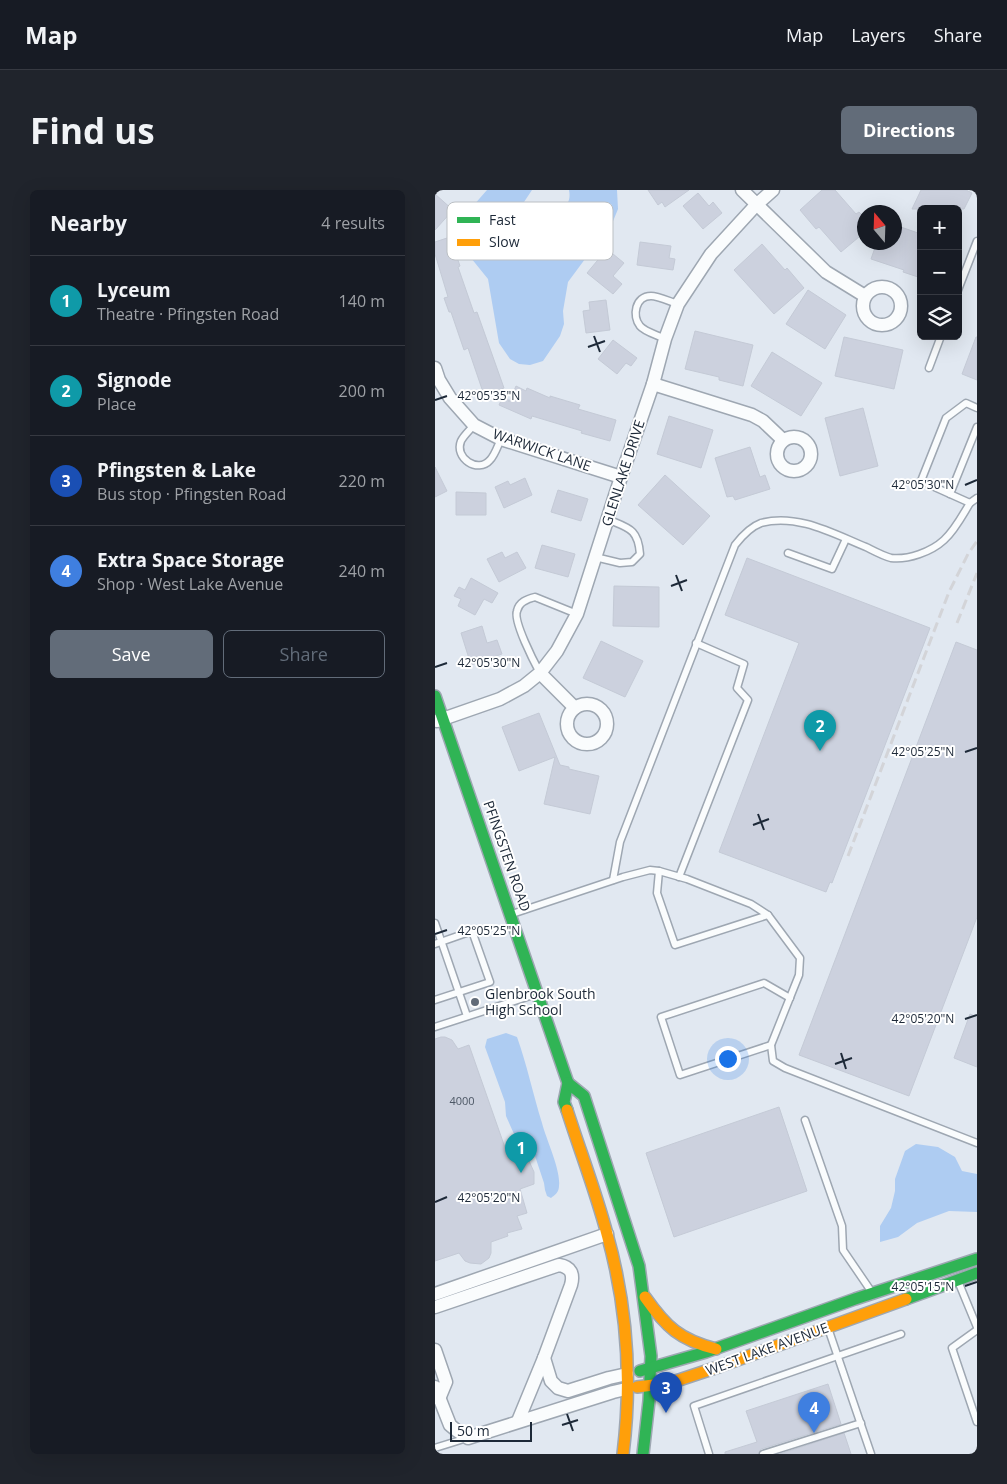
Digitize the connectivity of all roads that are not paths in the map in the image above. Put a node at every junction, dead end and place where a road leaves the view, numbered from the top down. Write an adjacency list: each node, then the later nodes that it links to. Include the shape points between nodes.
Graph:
1 (742, 190): 3 (street)
2 (773, 190): 3 (street, GLENLAKE DRIVE)
3 (756, 205): 6 (street, via 826,272); 7 (street, GLENLAKE DRIVE, via 711,254)
4 (977, 241): 5 (lane)
5 (962, 280)
6 (865, 296)
7 (678, 304): 8 (street, GLENLAKE DRIVE); 8 (lane, via 651,296 641,300 635,309 641,328)
8 (665, 339): 12 (street, GLENLAKE DRIVE)
9 (940, 340): 11 (lane)
10 (435, 368): 14 (street, WARWICK LANE, via 450,398)
11 (929, 368)
12 (653, 384): 17 (street, via 752,415); 18 (street, GLENLAKE DRIVE)
13 (977, 408): 19 (lane, via 966,403 946,418 921,481)
14 (474, 425): 16 (street, WARWICK LANE); 16 (lane, via 461,441 460,450 466,461 484,465 491,460)
15 (977, 427): 19 (lane)
16 (501, 439): 18 (street, WARWICK LANE)
17 (783, 440)
18 (621, 477): 22 (street, GLENLAKE DRIVE)
19 (950, 494): 21 (lane)
20 (977, 498): 21 (lane)
21 (970, 503): 23 (lane, via 943,541 909,558 890,558)
22 (607, 519): 25 (street, GLENLAKE DRIVE); 25 (lane, via 632,529 639,542 640,554 632,562 620,564)
23 (846, 539): 24 (lane, via 832,569); 27 (lane, via 814,525 779,520 759,524 744,534 735,545)
24 (788, 553)
25 (595, 557): 26 (street, GLENLAKE DRIVE)
26 (577, 614): 28 (street, GLENLAKE DRIVE); 28 (lane, via 535,597 525,600 517,609 515,617)
27 (696, 643): 33 (lane, via 744,664 737,688 748,700); 34 (lane, via 620,842)
28 (540, 673): 30 (street); 31 (street, GLENLAKE DRIVE, via 500,699)
29 (435, 696): 31 (main road, PFINGSTEN ROAD)
30 (575, 708)
31 (439, 721): 35 (main road, PFINGSTEN ROAD)
32 (659, 871): 33 (lane); 34 (lane); 36 (lane, via 657,893 675,945)
33 (679, 876): 36 (lane, via 751,904)
34 (613, 880): 35 (lane)
35 (511, 914): 40 (main road, PFINGSTEN ROAD)
36 (768, 915): 41 (lane, via 799,958 799,975)
37 (435, 923): 38 (lane)
38 (438, 943): 39 (lane); 39 (lane, via 472,931 489,982)
39 (459, 992): 42 (lane); 43 (lane)
40 (538, 994): 43 (lane); 46 (main road, PFINGSTEN ROAD)
41 (790, 998): 45 (lane); 45 (lane, via 764,983 661,1017 680,1075)
42 (435, 1000)
43 (467, 1016): 44 (lane)
44 (435, 1027)
45 (771, 1045): 48 (lane, via 773,1061 785,1068)
46 (568, 1084): 49 (main road, PFINGSTEN ROAD, via 564,1102); 53 (main road, PFINGSTEN ROAD, via 584,1096 629,1232)
47 (805, 1120): 54 (lane, via 842,1226 843,1250)
48 (977, 1143)
49 (607, 1234): 55 (street); 66 (main road, PFINGSTEN ROAD, via 623,1312)
50 (977, 1259): 54 (main road, WEST LAKE AVENUE)
51 (977, 1273): 52 (main road, WEST LAKE AVENUE)
52 (958, 1280): 57 (main road, WEST LAKE AVENUE); 59 (lane)
53 (643, 1293): 61 (main road, via 660,1319 675,1332 690,1342); 65 (main road, PFINGSTEN ROAD)
54 (873, 1293): 57 (lane); 61 (main road, WEST LAKE AVENUE)
55 (435, 1294)
56 (435, 1307): 64 (street, via 559,1265 565,1266 572,1274 572,1280)
57 (881, 1307): 58 (main road, WEST LAKE AVENUE)
58 (828, 1327): 63 (lane); 67 (main road, WEST LAKE AVENUE, via 669,1383)
59 (977, 1329): 72 (lane, via 952,1348)
60 (901, 1334): 63 (lane)
61 (716, 1349): 65 (main road, WEST LAKE AVENUE)
62 (435, 1350): 69 (street, via 447,1382)
63 (838, 1355): 71 (lane); 78 (lane, via 694,1406)
64 (545, 1358): 66 (street, via 551,1381 568,1391); 70 (street)
65 (651, 1368): 66 (main road, WEST LAKE AVENUE); 67 (main road, PFINGSTEN ROAD)
66 (627, 1374): 68 (main road, PFINGSTEN ROAD)
67 (649, 1386): 68 (main road, WEST LAKE AVENUE); 77 (main road, PFINGSTEN ROAD)
68 (626, 1389): 70 (street, WEST LAKE AVENUE); 76 (main road, PFINGSTEN ROAD)
69 (437, 1393): 73 (street, via 451,1425)
70 (518, 1421): 73 (street, WEST LAKE AVENUE)
71 (861, 1422): 75 (lane); 79 (lane)
72 (977, 1422)
73 (467, 1438): 74 (lane)
74 (435, 1448)
75 (869, 1453)
76 (623, 1454)
77 (643, 1454)
78 (709, 1454)
79 (763, 1454)

